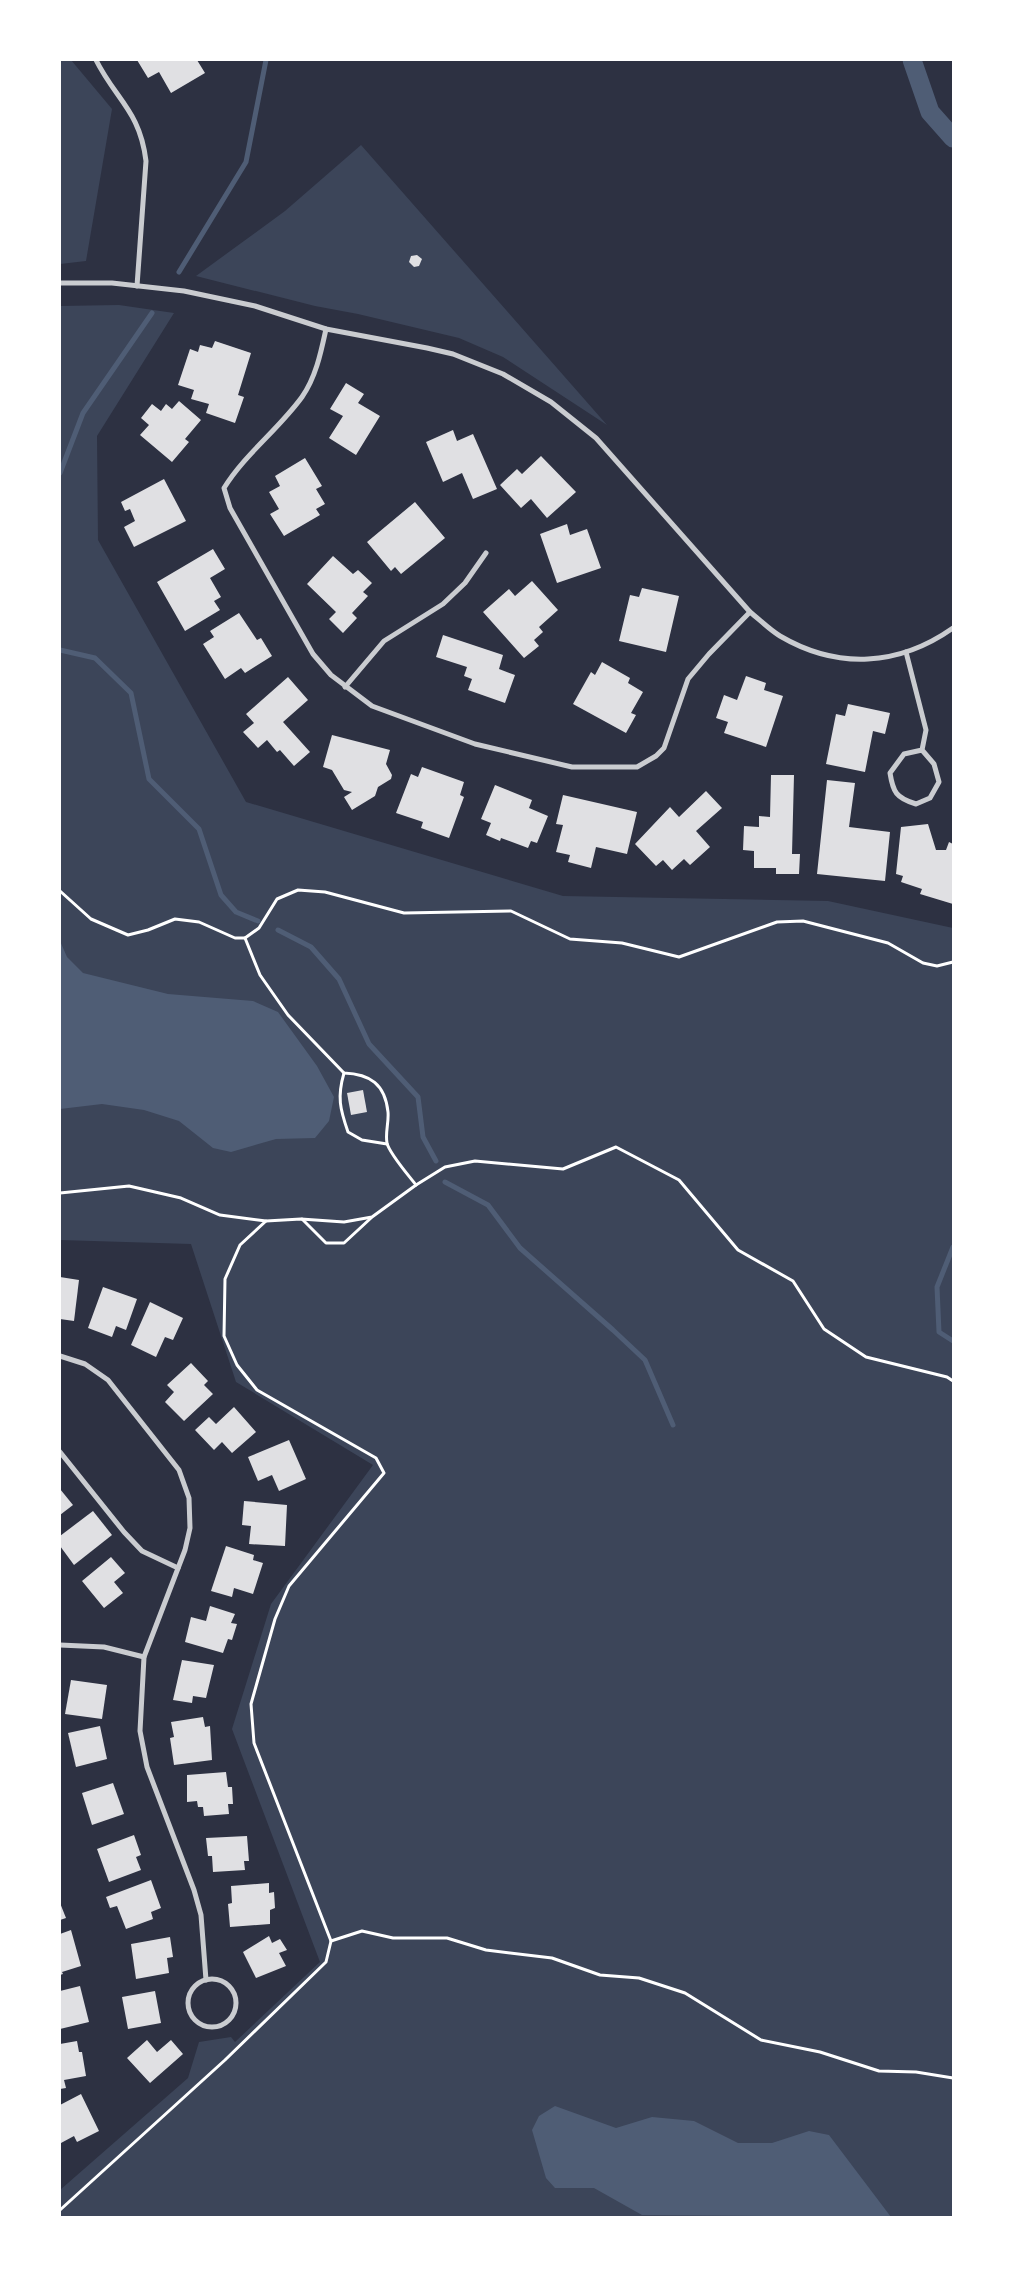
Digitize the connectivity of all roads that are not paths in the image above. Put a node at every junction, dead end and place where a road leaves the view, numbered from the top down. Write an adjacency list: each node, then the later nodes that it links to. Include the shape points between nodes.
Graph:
1 (96, 60): 3 (street, via 132,113 144,144 146,161)
2 (60, 283): 3 (street)
3 (137, 286): 4 (street, via 184,291 255,306)
4 (326, 329): 6 (street, via 453,354 503,374 551,402 596,438); 9 (street, via 318,364 303,396 281,424 234,471 224,488 230,508 313,654)
5 (486, 553): 9 (street, via 465,583 443,604 384,641)
6 (750, 612): 8 (street, via 779,636 813,652 849,660); 9 (street, via 688,679 664,748 636,768 572,767 475,744 372,706)
7 (953, 628): 8 (street, via 935,640)
8 (906, 652): 10 (street, via 926,730)
9 (345, 687)
10 (922, 750): 10 (street, via 934,764 939,782 930,798 916,804 902,800 892,788 890,772 904,754)
11 (60, 1356): 13 (street, via 85,1364 108,1380 179,1470 189,1498 190,1528)
12 (60, 1452): 13 (street, via 142,1550)
13 (178, 1568): 15 (street)
14 (60, 1646): 15 (street, via 104,1647)
15 (144, 1657): 16 (street, via 140,1730 146,1766 194,1890 201,1915)
16 (206, 1980): 16 (street, via 198,1983 188,1997 189,2013 201,2025 217,2027 231,2018 236,2002 234,1993 223,1981)

